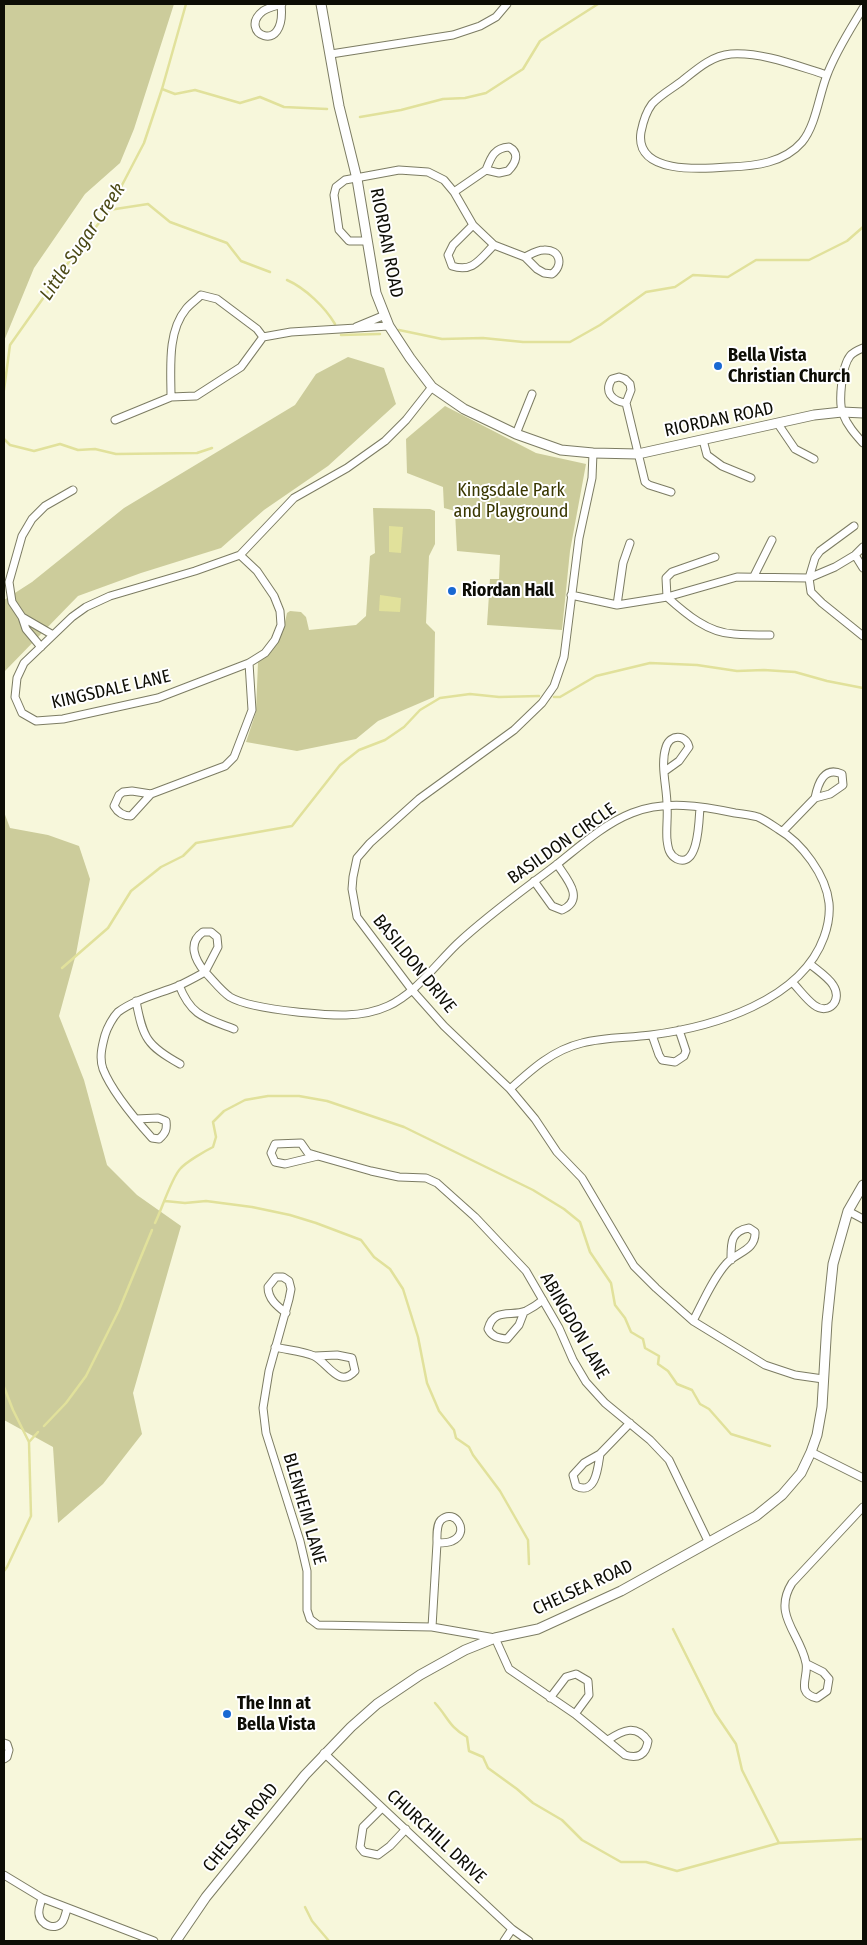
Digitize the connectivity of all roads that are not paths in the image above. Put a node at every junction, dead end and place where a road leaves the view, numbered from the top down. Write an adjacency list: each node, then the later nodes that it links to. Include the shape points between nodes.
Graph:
1 (281, 4): 1 (street, via 268,8 258,17 255,26 262,35 269,37 279,29)
2 (321, 4): 6 (street, RIORDAN ROAD)
3 (508, 4): 6 (street, via 496,17 454,35)
4 (860, 4): 5 (street)
5 (863, 8): 7 (street)
6 (331, 54): 9 (street, RIORDAN ROAD)
7 (827, 75): 7 (street, via 803,140 794,150 771,162 711,169 668,166 646,154 641,144 643,122 653,103 705,62 722,56 752,55)
8 (486, 170): 8 (street, via 508,171 516,161 514,149 502,147 496,150); 10 (street)
9 (357, 179): 10 (street, via 399,170 428,172 444,180); 12 (street, RIORDAN ROAD); 12 (street, via 345,180 336,187 334,195 339,230 349,241)
10 (454, 192): 11 (street)
11 (473, 225): 13 (street); 13 (street, via 453,245 448,256 452,266 462,270 472,267)
12 (366, 240): 15 (street, RIORDAN ROAD, via 376,292)
13 (494, 245): 14 (street)
14 (525, 257): 14 (street, via 544,273 552,274 559,264 555,252 546,249)
15 (385, 315): 16 (street, RIORDAN ROAD); 17 (street)
16 (389, 326): 17 (street); 20 (street, RIORDAN ROAD)
17 (355, 327): 18 (street)
18 (263, 337): 22 (street, via 241,367 222,381 196,396); 22 (street, via 217,300 201,295 186,309 177,326 171,354)
19 (863, 348): 24 (street, via 849,357 845,366)
20 (432, 387): 28 (street, RIORDAN ROAD, via 464,409); 41 (street, KINGSDALE LANE, via 385,441 347,468 294,498)
21 (532, 394): 28 (street)
22 (171, 397): 26 (street)
23 (626, 403): 32 (street)
24 (842, 412): 25 (street, RIORDAN ROAD); 27 (street, RIORDAN ROAD); 30 (street)
25 (863, 413)
26 (115, 420)
27 (778, 424): 29 (street, RIORDAN ROAD); 33 (street, via 795,449)
28 (516, 434): 31 (street, RIORDAN ROAD, via 561,450)
29 (703, 440): 32 (street, RIORDAN ROAD); 34 (street, via 707,455 722,466)
30 (863, 443)
31 (593, 453): 32 (street, RIORDAN ROAD); 47 (street, BASILDON DRIVE, via 592,478)
32 (638, 454): 36 (street, via 645,482)
33 (814, 459)
34 (751, 478)
35 (73, 490): 50 (street, via 45,506 22,536 9,582 12,602)
36 (671, 492)
37 (854, 526): 46 (street, via 820,551)
38 (772, 540): 45 (street)
39 (630, 543): 49 (street, via 622,563)
40 (863, 546): 42 (street)
41 (240, 555): 52 (street, KINGSDALE LANE, via 110,596 86,607); 55 (street, KINGSDALE LANE, via 263,579 280,611 281,624 276,640)
42 (854, 555): 44 (street); 46 (street)
43 (715, 557): 48 (street, via 672,572 666,578)
44 (863, 568)
45 (754, 576): 46 (street); 48 (street, via 737,577)
46 (810, 578): 53 (street, via 812,592 822,603)
47 (571, 595): 49 (street); 68 (street, BASILDON DRIVE, via 564,656 554,686 542,703 514,730 418,799 391,822 358,858 352,889 357,917)
48 (667, 597): 49 (street); 51 (street, via 684,612 718,631)
49 (617, 605)
50 (22, 617): 52 (street); 54 (street, via 26,629)
51 (770, 635)
52 (53, 636): 54 (street, KINGSDALE LANE)
53 (863, 636)
54 (41, 647): 55 (street, KINGSDALE LANE, via 24,663 17,678 15,697 22,713 36,721 77,716 158,698)
55 (249, 662): 57 (street, via 252,710 234,757 225,766)
56 (665, 771): 56 (street, via 666,747 675,737 682,737 689,747 679,761); 59 (street)
57 (151, 794): 57 (street, via 131,816 117,811 114,806 118,795 123,792)
58 (815, 798): 58 (street, via 838,790 843,785 842,774 827,772 821,779); 61 (street)
59 (667, 806): 60 (street, BASILDON CIRCLE); 60 (street, via 668,850 680,860 686,860 695,848); 62 (street, BASILDON CIRCLE, via 633,813 611,824)
60 (700, 807): 61 (street, BASILDON CIRCLE, via 758,817)
61 (783, 831): 64 (street, BASILDON CIRCLE, via 816,868 828,896 827,929)
62 (557, 864): 63 (street, BASILDON CIRCLE); 63 (street, via 573,890 573,902 568,907 562,910 552,906)
63 (534, 881): 68 (street, BASILDON CIRCLE, via 456,946)
64 (810, 964): 66 (street, BASILDON CIRCLE); 66 (street, via 832,984 837,996 831,1008 814,1005)
65 (205, 972): 65 (street, BASILDON CIRCLE, via 196,962 193,943 203,932 212,932 217,937 218,947); 67 (street); 68 (street, BASILDON CIRCLE, via 230,997 255,1006 309,1014 347,1016 367,1012 386,1007)
66 (792, 982): 71 (street, BASILDON CIRCLE, via 741,1012)
67 (179, 985): 69 (street); 70 (street, via 186,1001 202,1017)
68 (412, 990): 74 (street, BASILDON DRIVE, via 444,1026)
69 (136, 1001): 73 (street, via 141,1025 150,1045); 75 (street, via 117,1013 107,1030 101,1052 103,1068)
70 (234, 1028)
71 (679, 1030): 72 (street, BASILDON CIRCLE); 72 (street, via 686,1051 674,1062 662,1060)
72 (652, 1035): 74 (street, BASILDON CIRCLE, via 583,1042 560,1050 536,1065)
73 (180, 1064)
74 (510, 1089): 84 (street, BASILDON DRIVE, via 557,1152 582,1178 634,1266)
75 (136, 1119)
76 (318, 1156): 76 (street, ABINGDON LANE, via 285,1164 275,1162 271,1153 275,1144 301,1143 308,1152); 81 (street, ABINGDON LANE, via 371,1171 426,1178 437,1183 476,1217 526,1271)
77 (863, 1185): 78 (street, CHELSEA ROAD)
78 (848, 1210): 79 (street); 87 (street, CHELSEA ROAD, via 833,1264)
79 (863, 1218)
80 (730, 1260): 80 (street, via 752,1246 755,1232 749,1228 740,1229 734,1235); 84 (street)
81 (544, 1300): 82 (street); 88 (street, ABINGDON LANE, via 586,1382)
82 (524, 1312): 82 (street, via 504,1313 496,1317 490,1322 490,1333 507,1339 519,1325)
83 (286, 1313): 83 (street, BLENHEIM LANE, via 291,1289 289,1281 276,1277 268,1287 268,1293); 85 (street, BLENHEIM LANE)
84 (693, 1321): 87 (street, BASILDON DRIVE, via 765,1365 794,1375)
85 (275, 1347): 86 (street); 95 (street, BLENHEIM LANE, via 263,1408 266,1433 300,1541 307,1571 310,1619 332,1626)
86 (314, 1356): 86 (street, via 344,1378 356,1370 352,1358)
87 (823, 1379): 89 (street, CHELSEA ROAD, via 822,1407)
88 (630, 1423): 90 (street); 93 (street, ABINGDON LANE, via 669,1460)
89 (811, 1452): 91 (street); 93 (street, CHELSEA ROAD, via 801,1472 782,1495 756,1516)
90 (600, 1454): 90 (street, via 584,1463 573,1475 576,1486 582,1489 592,1485)
91 (863, 1478)
92 (863, 1507): 97 (street, via 787,1591 785,1615)
93 (708, 1541): 96 (street, CHELSEA ROAD, via 621,1591 538,1629)
94 (436, 1543): 95 (street)
95 (432, 1627): 96 (street, BLENHEIM LANE)
96 (495, 1638): 98 (street, via 509,1669); 102 (street, CHELSEA ROAD, via 465,1650 377,1704)
97 (807, 1664): 97 (street, via 806,1692 817,1698 826,1691 829,1679)
98 (550, 1698): 99 (street); 99 (street, via 566,1677 576,1674 588,1681 589,1694)
99 (576, 1714): 100 (street)
100 (608, 1740): 100 (street, via 634,1757 645,1752 648,1741 633,1730 623,1731)
101 (4, 1742): 103 (street, via 9,1750)
102 (324, 1753): 104 (street, CHURCHILL DRIVE); 111 (street, CHELSEA ROAD, via 264,1823)
103 (4, 1758)
104 (382, 1808): 105 (street, CHURCHILL DRIVE); 105 (street, via 363,1827 360,1847 364,1852 378,1854)
105 (406, 1829): 109 (street, CHURCHILL DRIVE)
106 (4, 1875): 107 (street)
107 (42, 1898): 108 (street); 108 (street, via 38,1912 47,1926 62,1922)
108 (67, 1909): 110 (street)
109 (512, 1929): 112 (street); 113 (street, CHURCHILL DRIVE)
110 (154, 1941)
111 (176, 1941)
112 (504, 1941)
113 (529, 1941)

